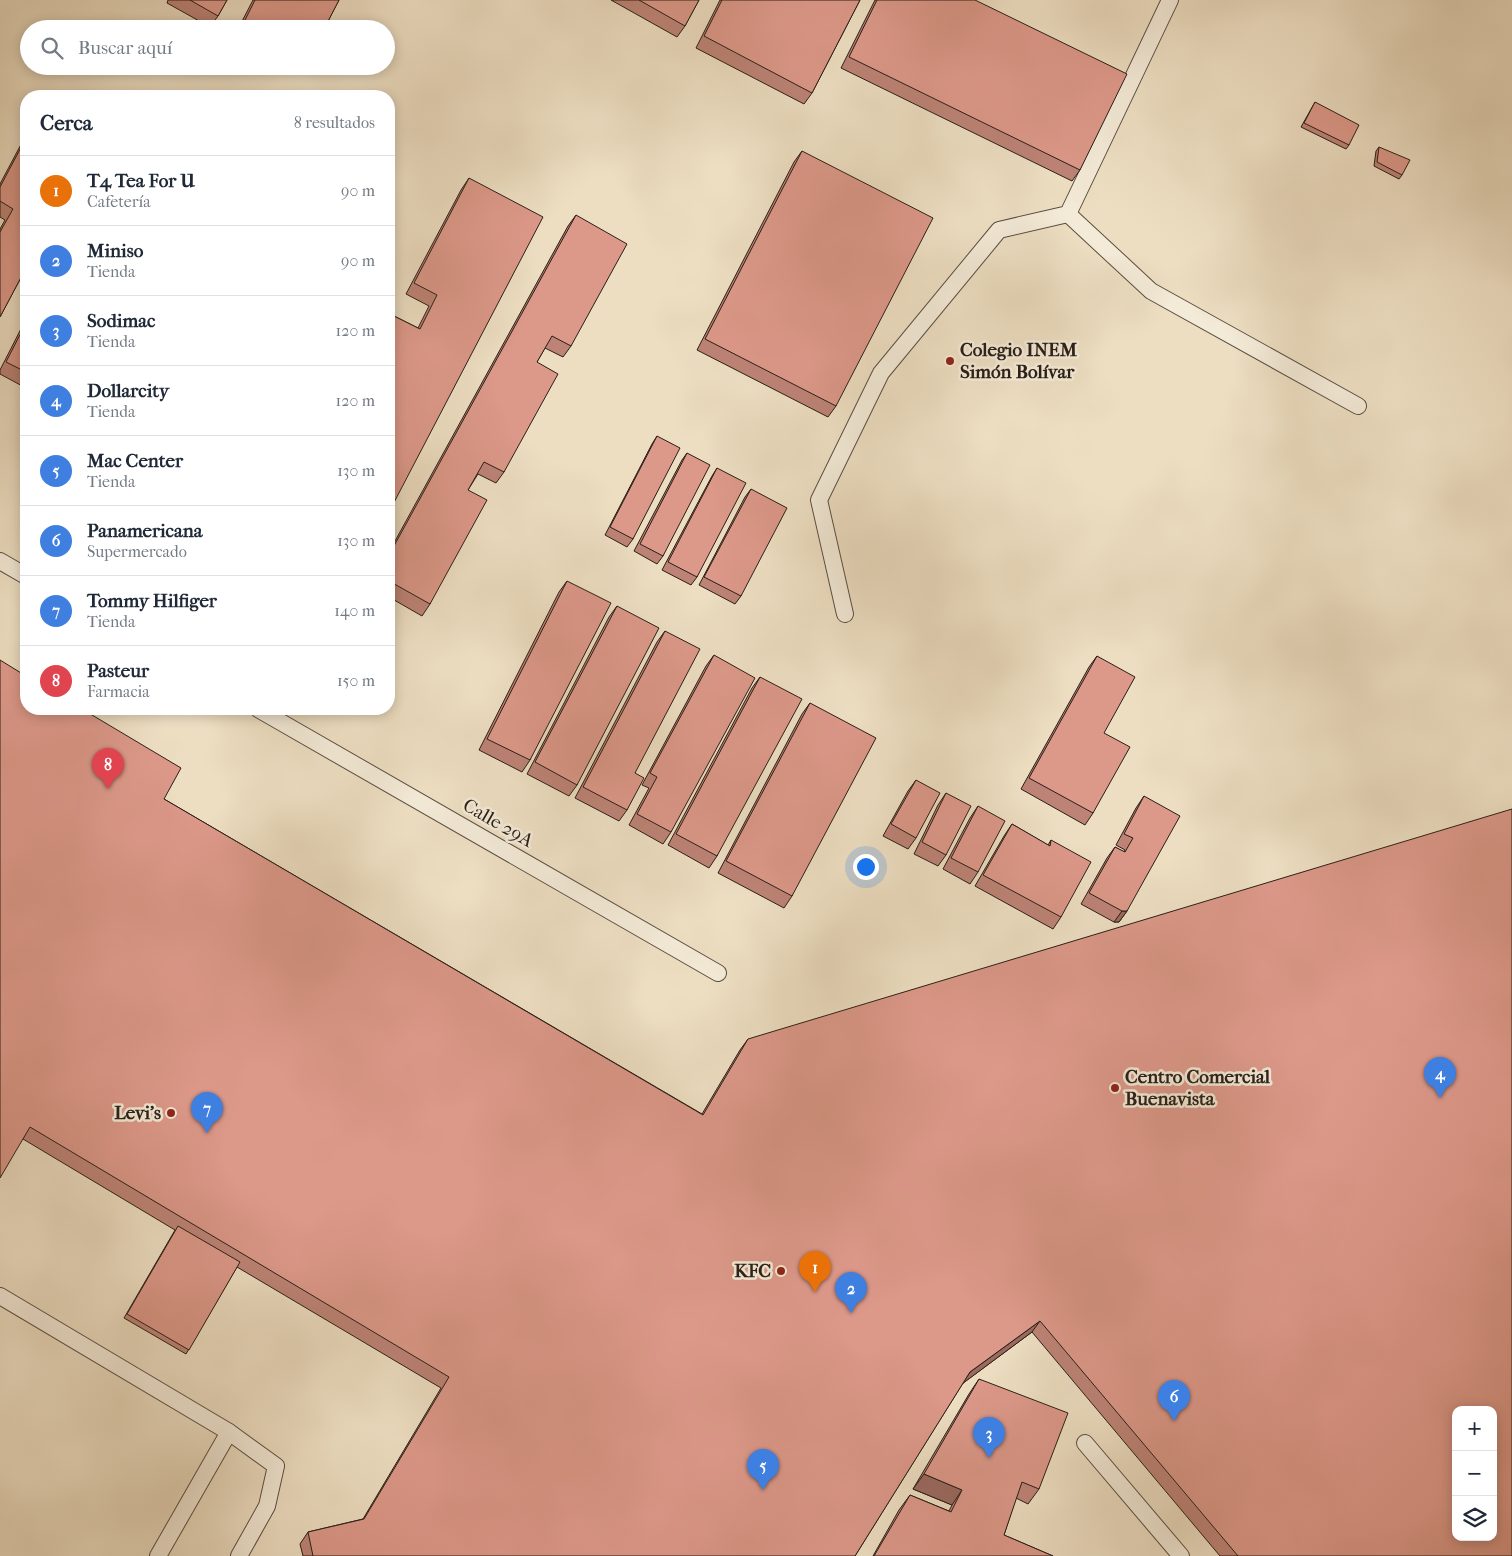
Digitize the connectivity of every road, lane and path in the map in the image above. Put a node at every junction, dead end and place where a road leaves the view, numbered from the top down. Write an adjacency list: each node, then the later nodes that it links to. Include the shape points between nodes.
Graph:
1 (1170, 0): 2 (lane)
2 (1068, 214): 3 (lane, via 1151,291); 6 (lane, via 999,230 881,373 819,500)
3 (1358, 406)
4 (0, 561): 5 (lane)
5 (20, 573)
6 (845, 614)
7 (268, 715): 8 (lane, Calle 29A)
8 (718, 972)
9 (0, 1296): 10 (lane)
10 (229, 1432): 12 (lane); 13 (lane, via 276,1466 267,1506)
11 (1085, 1443): 14 (lane)
12 (158, 1556)
13 (239, 1556)
14 (1181, 1556)

